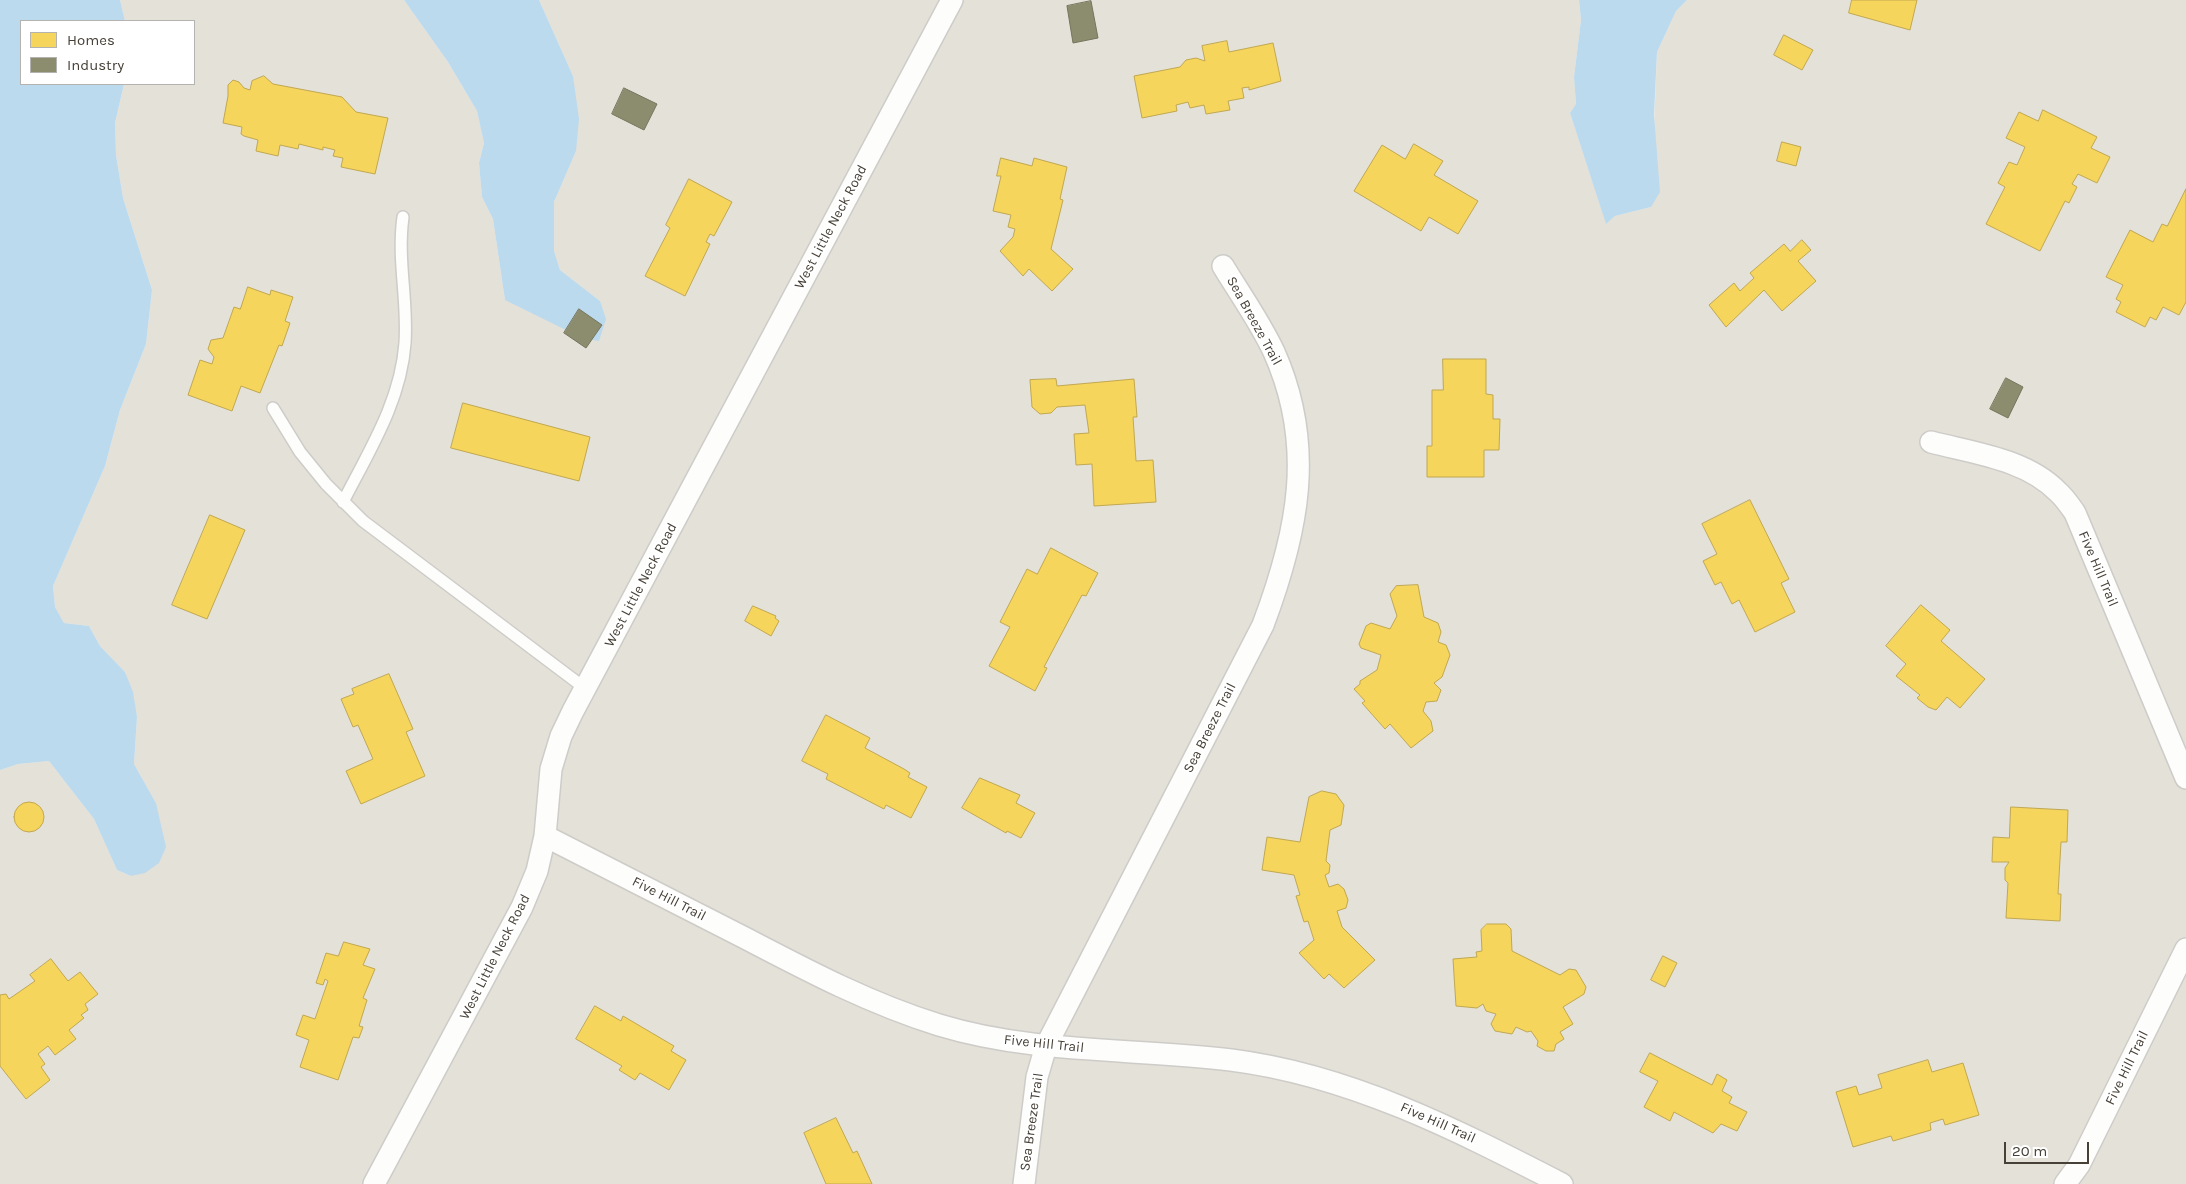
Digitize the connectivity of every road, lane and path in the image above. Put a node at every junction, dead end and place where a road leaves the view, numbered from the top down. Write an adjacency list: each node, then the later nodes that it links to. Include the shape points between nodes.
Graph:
1 (952, 0): 7 (street, West Little Neck Road)
2 (404, 217): 6 (lane, via 400,243 405,344 398,385 387,417)
3 (1223, 266): 11 (street, Sea Breeze Trail, via 1273,350 1289,390 1298,433 1300,476 1294,527 1263,625)
4 (273, 408): 6 (lane, via 300,452)
5 (1931, 442): 8 (street, Five Hill Trail, via 2011,463 2032,472 2058,491 2075,513)
6 (343, 502): 7 (lane, via 363,521)
7 (586, 689): 9 (street, West Little Neck Road, via 561,736 551,769)
8 (2186, 778)
9 (545, 836): 11 (street, Five Hill Trail, via 880,1004 940,1025 1002,1040); 12 (street, West Little Neck Road, via 537,871 522,907)
10 (2186, 949): 15 (street, Five Hill Trail, via 2079,1165)
11 (1046, 1046): 13 (street, Sea Breeze Trail, via 1037,1077); 14 (street, Five Hill Trail, via 1233,1060 1316,1078 1383,1098)
12 (374, 1184)
13 (1024, 1184)
14 (1562, 1184)
15 (2065, 1184)

